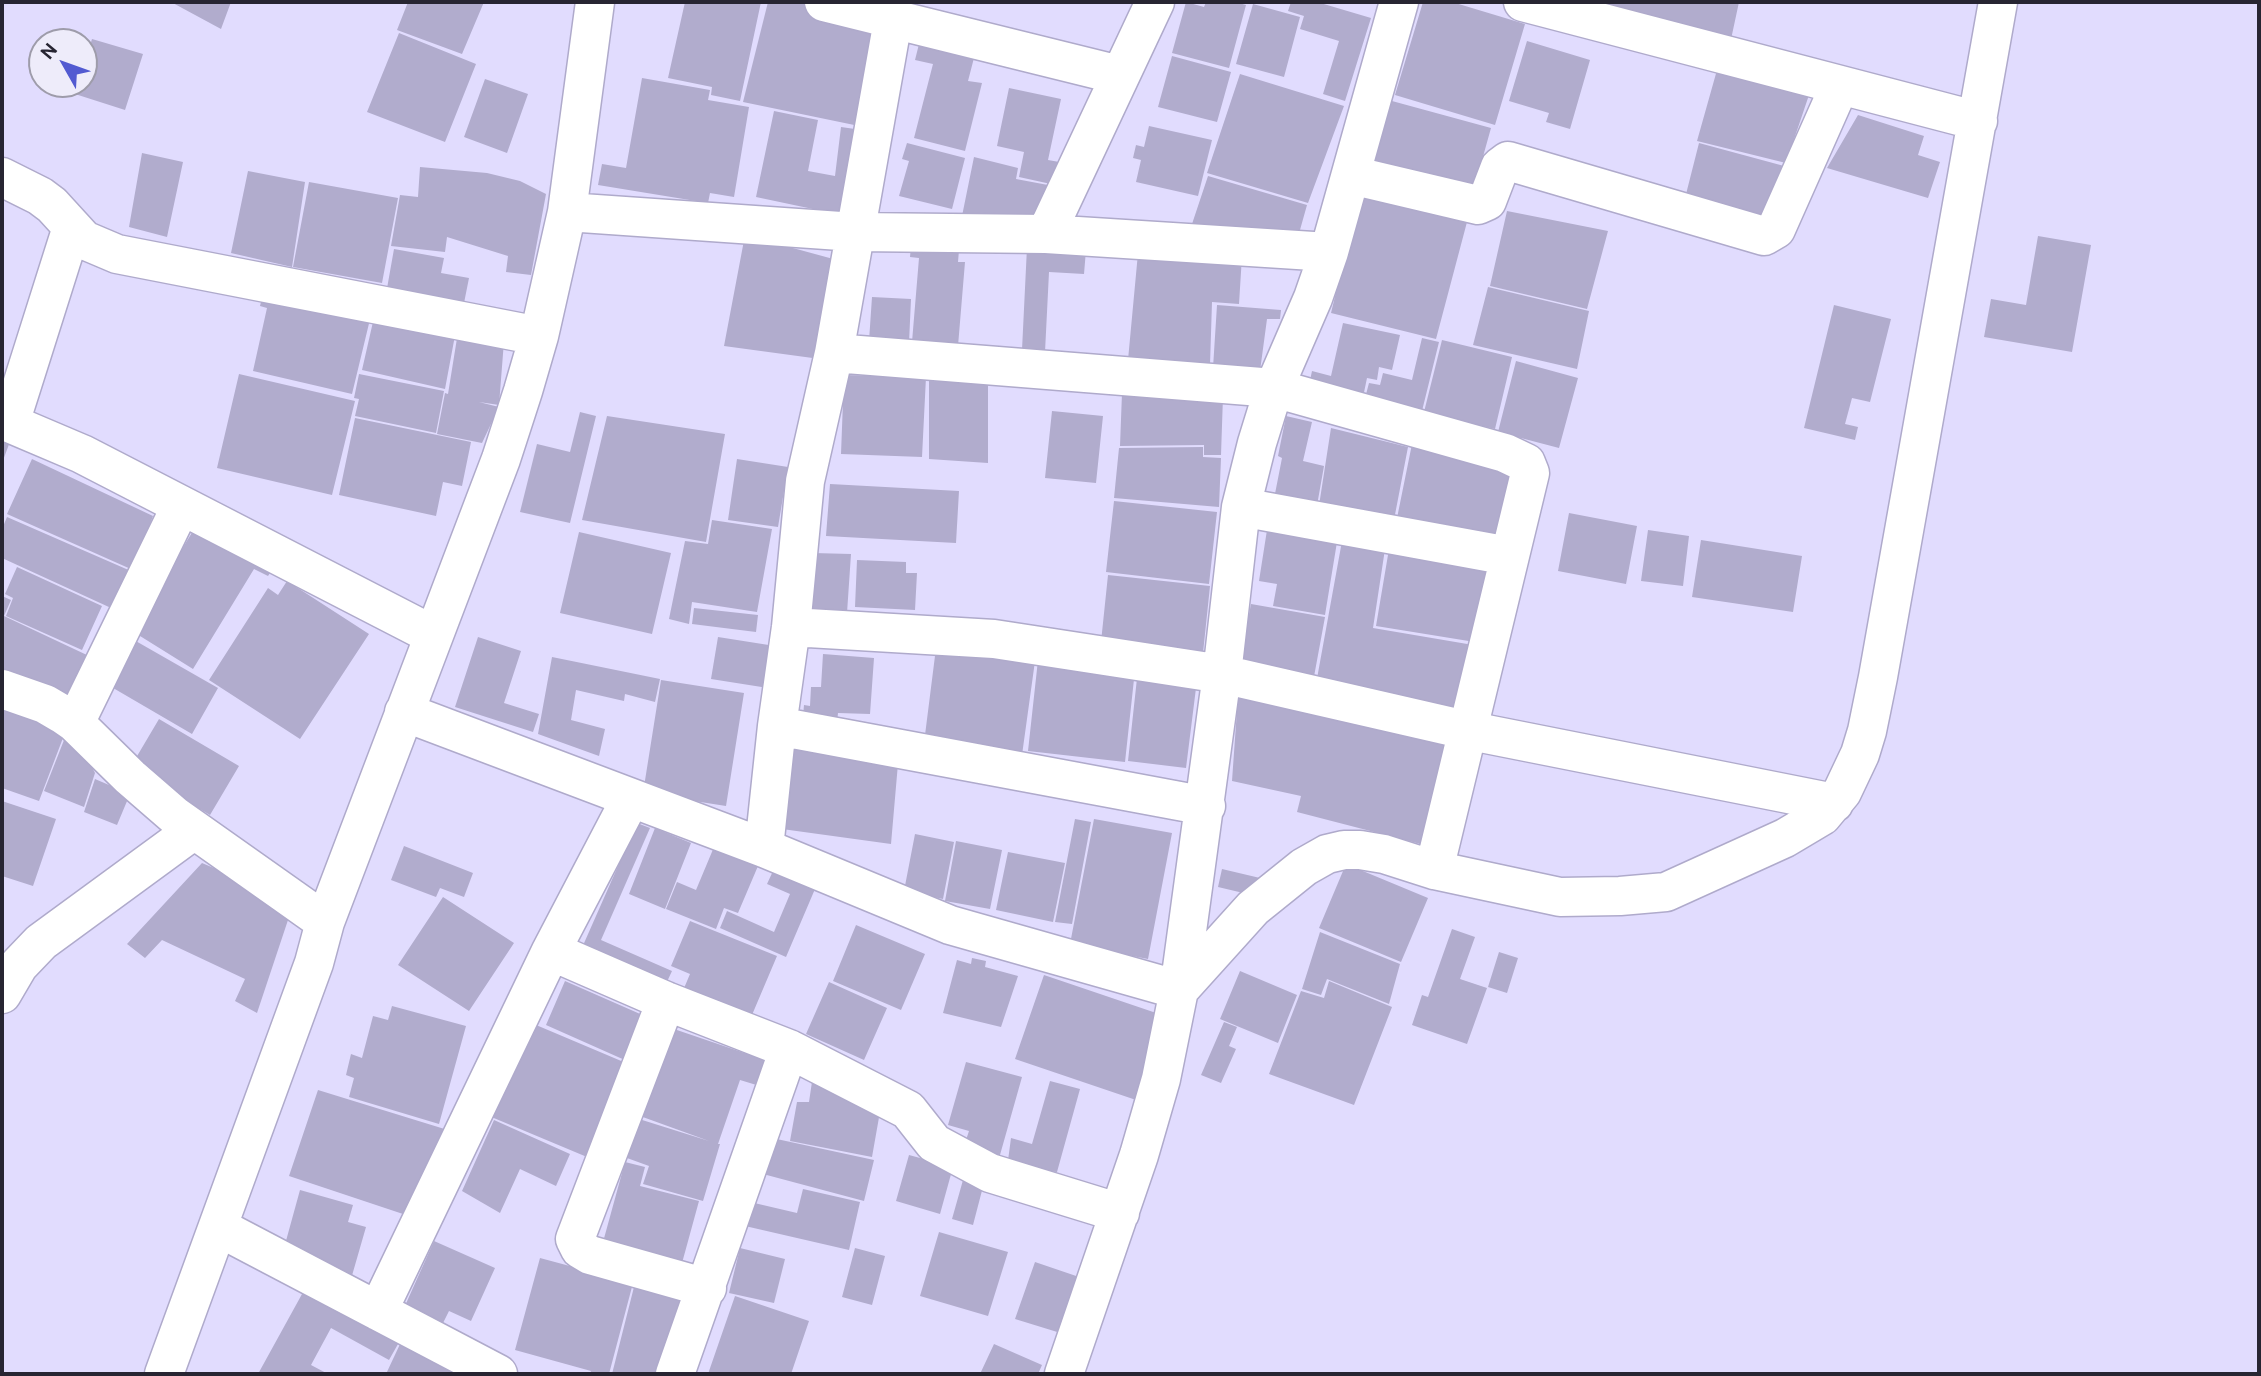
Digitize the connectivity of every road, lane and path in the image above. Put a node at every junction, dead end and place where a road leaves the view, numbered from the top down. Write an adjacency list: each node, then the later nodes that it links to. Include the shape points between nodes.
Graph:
1 (595, 2): 13 (street)
2 (824, 2): 7 (street)
3 (1155, 2): 8 (street)
4 (1399, 2): 11 (street)
5 (1523, 2): 9 (street)
6 (1998, 2): 10 (street)
7 (893, 20): 8 (street); 15 (street)
8 (1119, 75): 16 (street)
9 (1840, 85): 10 (street); 11 (street, via 1776,229 1765,236 1508,161 1502,163 1487,201 1478,205)
10 (1978, 121): 34 (street, via 1867,731 1849,780)
11 (1351, 175): 17 (street)
12 (2, 177): 14 (street, via 40,196)
13 (567, 212): 15 (street); 18 (street)
14 (72, 227): 18 (street, via 85,240 117,254); 21 (street)
15 (856, 232): 16 (street); 19 (street)
16 (1046, 234): 17 (street)
17 (1329, 252): 20 (street)
18 (540, 336): 26 (street, via 501,459)
19 (834, 353): 20 (street); 25 (street, via 805,481)
20 (1274, 388): 23 (street); 24 (street, via 1505,453 1526,463 1530,473)
21 (6, 422): 22 (street, via 82,454)
22 (181, 506): 26 (street); 30 (street)
23 (1241, 507): 24 (street); 27 (street)
24 (1509, 556): 32 (street)
25 (791, 627): 27 (street, via 994,639); 31 (street)
26 (433, 635): 29 (street)
27 (1222, 674): 32 (street); 35 (street)
28 (2, 689): 30 (street, via 45,704)
29 (404, 712): 33 (street); 39 (street)
30 (75, 723): 36 (street, via 150,796)
31 (777, 726): 35 (street); 37 (street)
32 (1466, 730): 34 (street); 38 (street)
33 (631, 798): 37 (street); 40 (street)
34 (1834, 803): 38 (street, via 1822,816 1785,838 1666,891 1560,897)
35 (1206, 806): 41 (street)
36 (194, 830): 39 (street); 42 (street, via 41,942 19,965)
37 (764, 848): 41 (street, via 950,925)
38 (1434, 870): 41 (street, via 1373,851 1327,854 1253,908)
39 (325, 922): 46 (street)
40 (551, 951): 43 (street); 48 (street)
41 (1179, 990): 45 (street, via 1161,1079)
42 (2, 994)
43 (666, 1001): 44 (street); 47 (street, via 575,1239 590,1255)
44 (789, 1049): 45 (street, via 908,1110 934,1143 990,1173); 47 (street)
45 (1120, 1213): 52 (street)
46 (218, 1227): 48 (street); 49 (street)
47 (707, 1288): 51 (street)
48 (378, 1311): 50 (street)
49 (164, 1374)
50 (498, 1374)
51 (675, 1374)
52 (1064, 1374)

